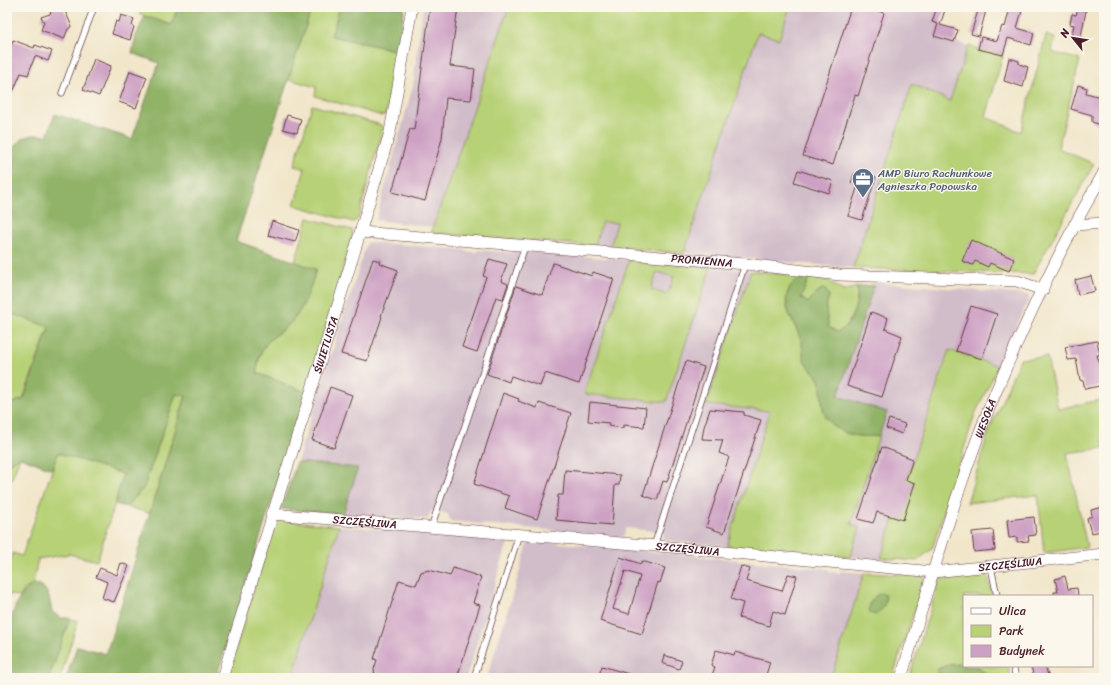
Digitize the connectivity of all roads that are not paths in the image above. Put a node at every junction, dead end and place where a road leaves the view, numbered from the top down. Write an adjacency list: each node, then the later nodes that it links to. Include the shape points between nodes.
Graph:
1 (94, 7): 3 (lane)
2 (412, 7): 7 (street, ŚWIETLISTA, via 390,132)
3 (62, 93)
4 (1104, 172): 6 (street, WESOŁA)
5 (1104, 223): 6 (street)
6 (1074, 225): 10 (street, WESOŁA)
7 (361, 232): 8 (street, PROMIENNA); 11 (street, ŚWIETLISTA)
8 (525, 245): 9 (street, PROMIENNA); 12 (lane)
9 (745, 264): 10 (street, PROMIENNA, via 840,275 1018,281); 14 (lane)
10 (1042, 290): 17 (street, WESOŁA, via 1001,378 976,443)
11 (271, 514): 12 (street, SZCZĘŚLIWA); 20 (street, ŚWIETLISTA)
12 (431, 528): 13 (street, SZCZĘŚLIWA)
13 (519, 534): 14 (street, SZCZĘŚLIWA); 21 (lane)
14 (654, 546): 17 (street, SZCZĘŚLIWA)
15 (1104, 554): 16 (street, SZCZĘŚLIWA)
16 (991, 567): 17 (street, SZCZĘŚLIWA); 18 (lane)
17 (934, 572): 22 (street, WESOŁA)
18 (997, 595)
19 (1013, 667): 23 (lane)
20 (222, 678)
21 (474, 678)
22 (901, 678)
23 (1016, 678)

